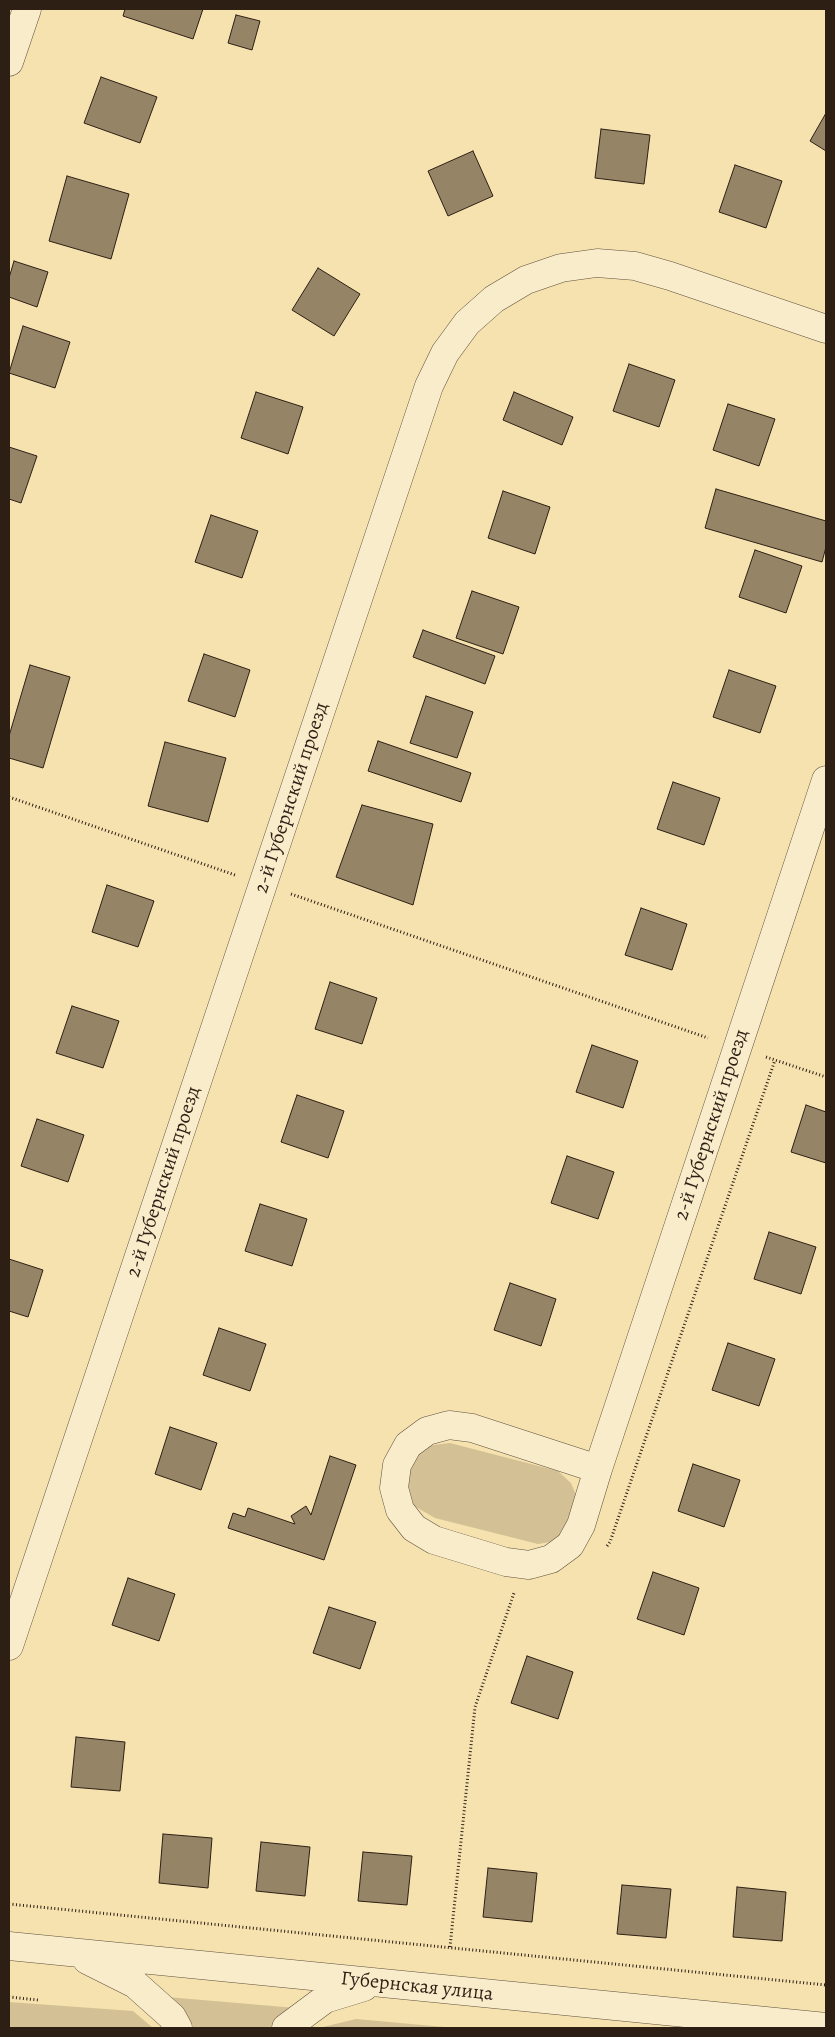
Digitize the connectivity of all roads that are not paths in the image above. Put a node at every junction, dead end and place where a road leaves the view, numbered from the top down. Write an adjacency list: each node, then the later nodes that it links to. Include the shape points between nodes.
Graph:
1 (26, 9): 2 (street)
2 (9, 62)
3 (826, 329): 6 (street, 2-й Губернский проезд, via 670,276 634,266 597,263 561,268 526,280 494,299 467,323 445,353 429,386)
4 (826, 780): 5 (street, 2-й Губернский проезд)
5 (598, 1469): 5 (street, 2-й Губернский проезд, via 472,1428 449,1425 426,1431 408,1445 396,1465 394,1488 400,1510 414,1528 434,1540 506,1562 529,1565 551,1559 570,1545 581,1525)
6 (9, 1646)
7 (9, 1946): 8 (street, Губернская улица)
8 (69, 1951): 9 (street, Губернская улица); 11 (street, via 135,1984 172,2018)
9 (374, 1983): 10 (street, Губернская улица); 12 (street, via 325,1999)
10 (826, 2027)
11 (178, 2028)
12 (286, 2028)

